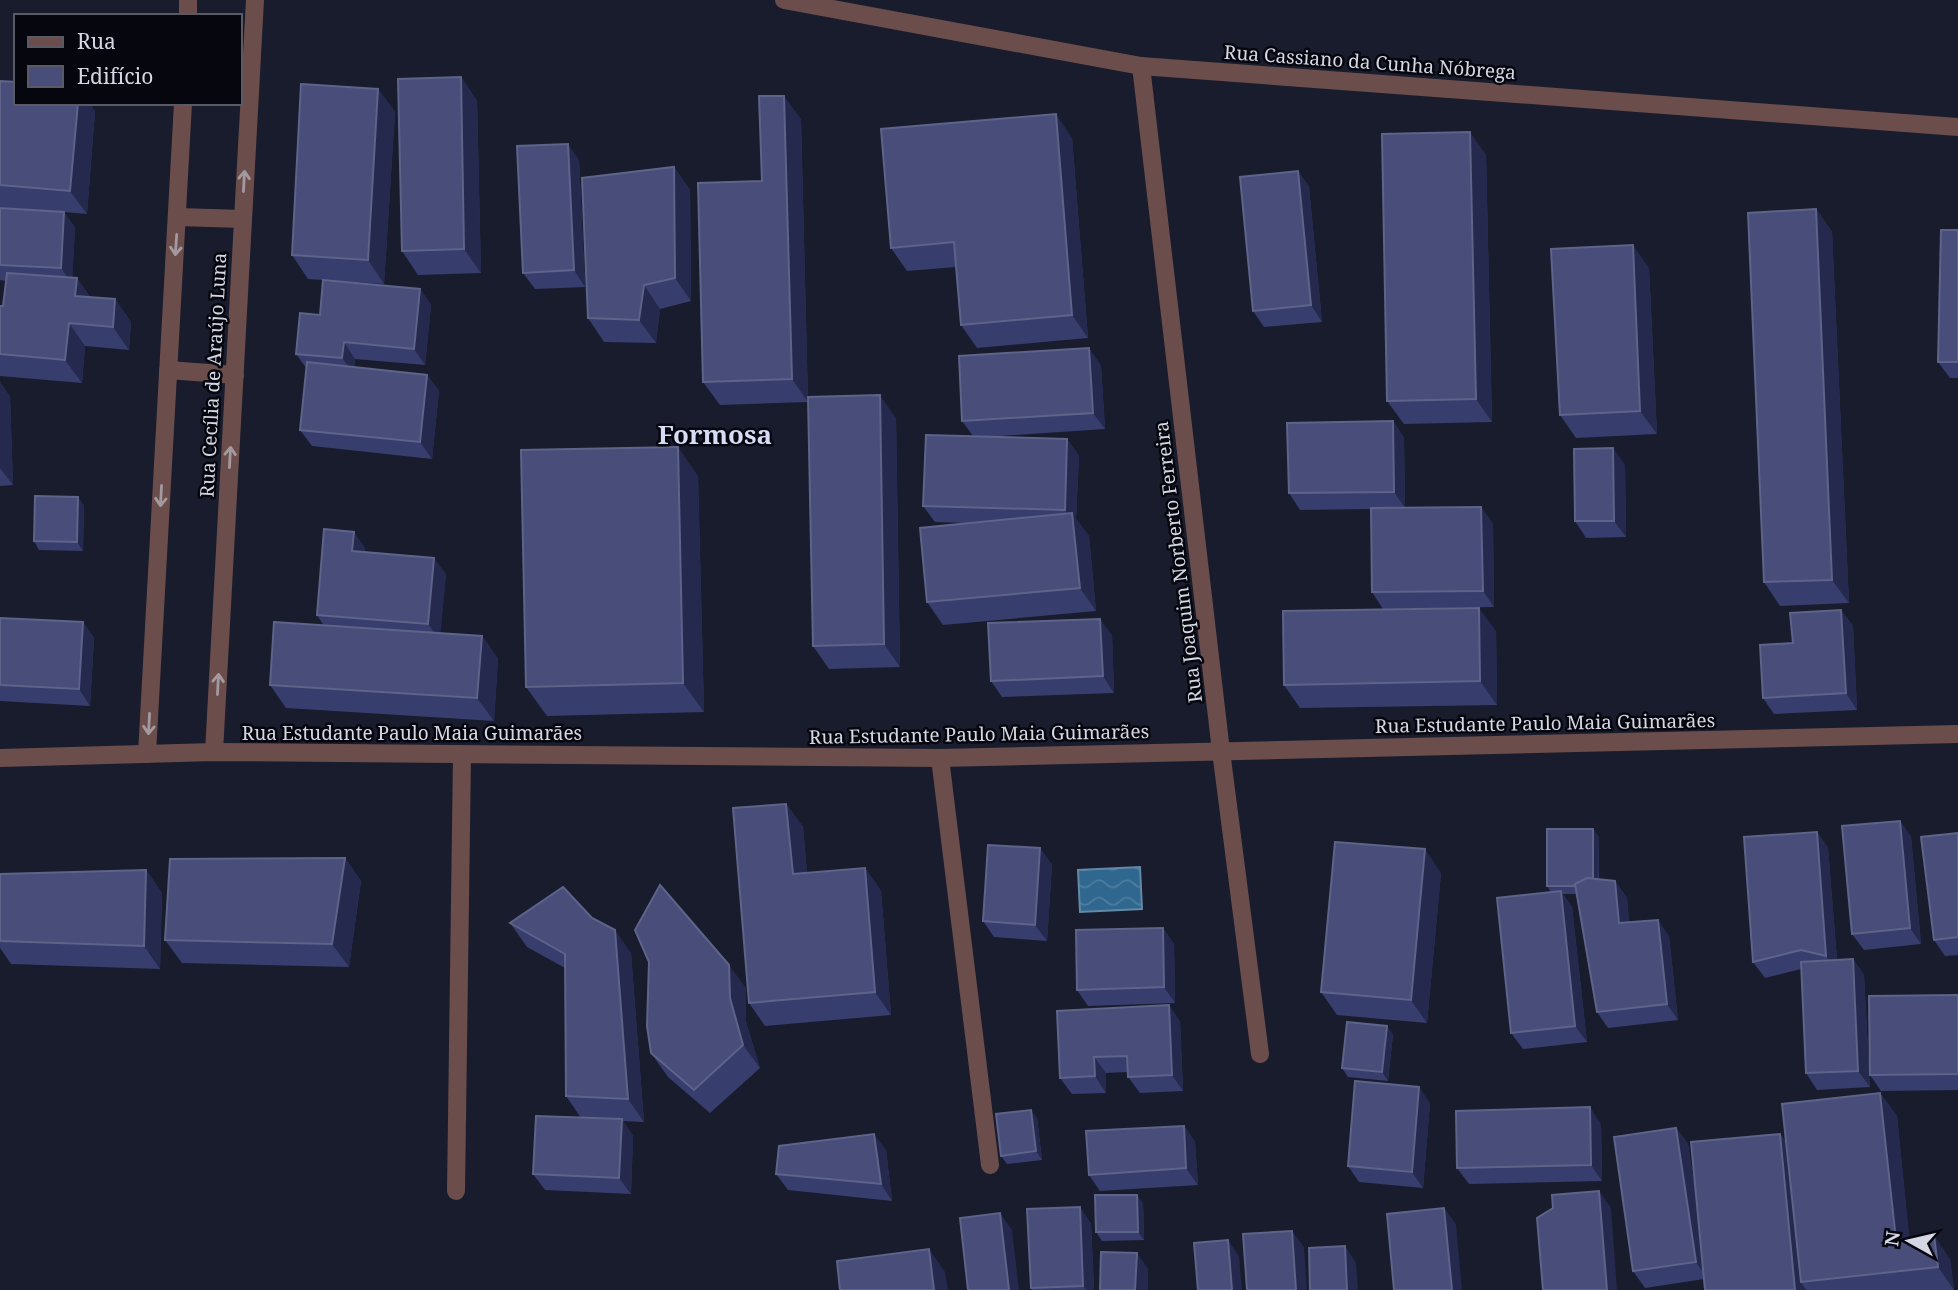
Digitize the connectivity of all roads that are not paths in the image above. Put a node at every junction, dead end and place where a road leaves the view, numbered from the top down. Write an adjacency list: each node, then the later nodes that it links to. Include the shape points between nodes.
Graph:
1 (255, 0): 7 (street, Rua Cecília de Araújo Luna, one-way to 1)
2 (784, 0): 3 (street, Rua Cassiano da Cunha Nóbrega)
3 (1141, 66): 5 (street, Rua Cassiano da Cunha Nóbrega); 11 (street, Rua Joaquim Norberto Ferreira)
4 (183, 105): 6 (street)
5 (1958, 127)
6 (178, 217): 7 (street); 8 (street, one-way to 8)
7 (242, 219): 9 (street, Rua Cecília de Araújo Luna)
8 (168, 370): 9 (street); 13 (street, one-way to 13)
9 (235, 375): 12 (street, Rua Cecília de Araújo Luna, one-way to 9)
10 (1958, 734): 11 (street, Rua Estudante Paulo Maia Guimarães)
11 (1221, 751): 16 (street, Rua Estudante Paulo Maia Guimarães); 17 (street, Rua Joaquim Norberto Ferreira)
12 (214, 752): 13 (street, Rua Estudante Paulo Maia Guimarães); 14 (street, Rua Estudante Paulo Maia Guimarães)
13 (147, 754): 15 (street, Rua Estudante Paulo Maia Guimarães)
14 (462, 755): 16 (street, Rua Estudante Paulo Maia Guimarães); 19 (street)
15 (0, 758)
16 (940, 758): 18 (street)
17 (1260, 1054)
18 (990, 1165)
19 (456, 1191)

